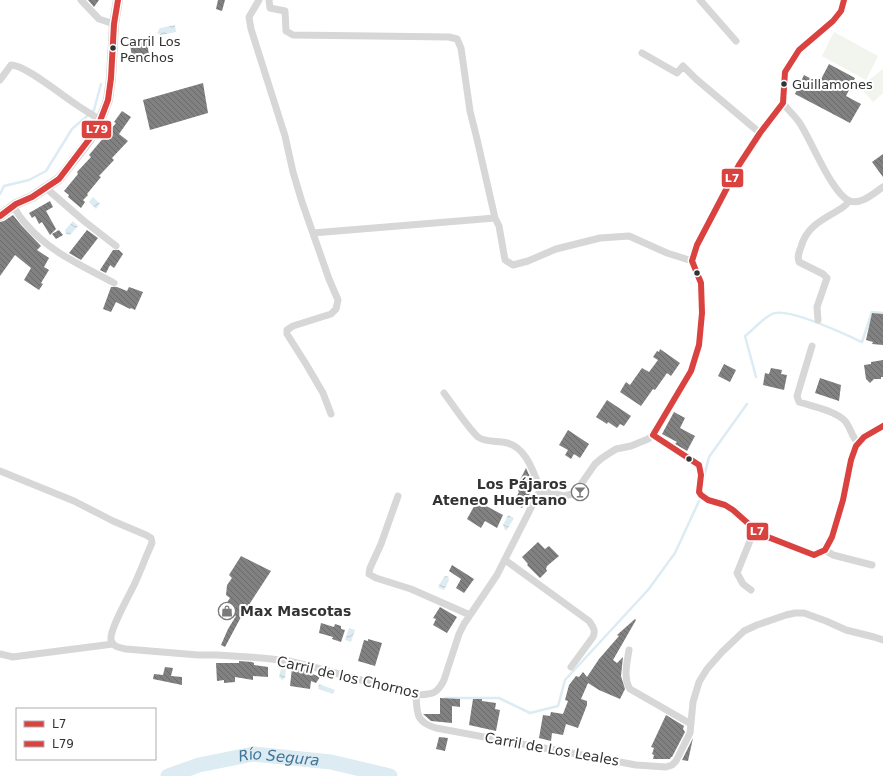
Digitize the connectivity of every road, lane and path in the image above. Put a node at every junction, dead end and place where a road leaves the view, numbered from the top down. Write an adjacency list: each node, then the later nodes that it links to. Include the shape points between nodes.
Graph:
1 (81, 0): 7 (street, via 98,19)
2 (118, 0): 7 (main road)
3 (700, 0): 8 (street)
4 (844, 0): 11 (street, via 842,11 799,50 785,72)
5 (257, 3): 6 (street); 20 (street, via 249,17 251,28)
6 (269, 3): 19 (street, via 271,9 285,11 286,31 293,36 449,37 457,40 461,48 470,111)
7 (114, 24): 12 (main road, via 108,100)
8 (736, 41)
9 (642, 53): 13 (street, via 677,73 684,66)
10 (0, 80): 12 (street, via 8,68 14,65)
11 (783, 103): 13 (street); 16 (street, via 799,122 838,191)
12 (94, 116): 15 (main road, via 84,147 68,169)
13 (760, 133): 22 (street, via 735,172 697,245)
14 (883, 187): 16 (street, via 867,198)
15 (46, 188): 17 (main road); 21 (street)
16 (849, 201): 24 (street, via 808,231 798,257 799,262 827,278 818,307)
17 (13, 206): 18 (main road); 23 (street, via 26,224 60,254)
18 (0, 216)
19 (495, 218): 20 (street); 22 (street, via 499,226 505,260 514,265 556,249 600,238 629,236)
20 (313, 233): 27 (street, via 338,304 331,314 293,326 287,330 287,334 324,393)
21 (116, 246)
22 (692, 261): 29 (street, via 701,283 699,345 691,371)
23 (114, 283)
24 (818, 320)
25 (812, 346): 30 (street, via 797,396 799,402 843,419)
26 (444, 393): 32 (street, via 477,436 486,441 510,443 520,450)
27 (331, 414)
28 (883, 426): 30 (street)
29 (653, 435): 32 (street, via 640,443 605,455 572,494 564,496); 34 (street, via 699,465 702,472 700,495 728,506)
30 (858, 443): 35 (street, via 849,464 842,507)
31 (0, 471): 41 (street, via 74,501 113,522 151,538 152,543 113,629)
32 (541, 492): 36 (street, Carril de los Chornos, via 535,498)
33 (398, 496): 39 (street, via 369,574 412,589)
34 (754, 530): 35 (street, via 814,555); 38 (street, via 737,573 743,584)
35 (825, 550): 37 (street, via 833,555)
36 (505, 560): 39 (street, Carril de los Chornos); 44 (street, via 589,621 594,628 593,637)
37 (872, 565)
38 (751, 590)
39 (470, 615): 45 (street, Carril de los Chornos, via 459,634 441,686 436,692)
40 (883, 640): 46 (street, Carril de Los Leales, via 846,630 804,613 786,615 757,625 736,638 707,669 696,692)
41 (113, 644): 43 (street, via 13,657); 45 (street, Carril de los Chornos, via 126,649 295,662)
42 (629, 650): 46 (street, via 627,680 630,689)
43 (0, 654)
44 (571, 667)
45 (416, 695): 46 (street, Carril de Los Leales, via 418,718 428,726 636,765 672,765 690,733)
46 (691, 724)

